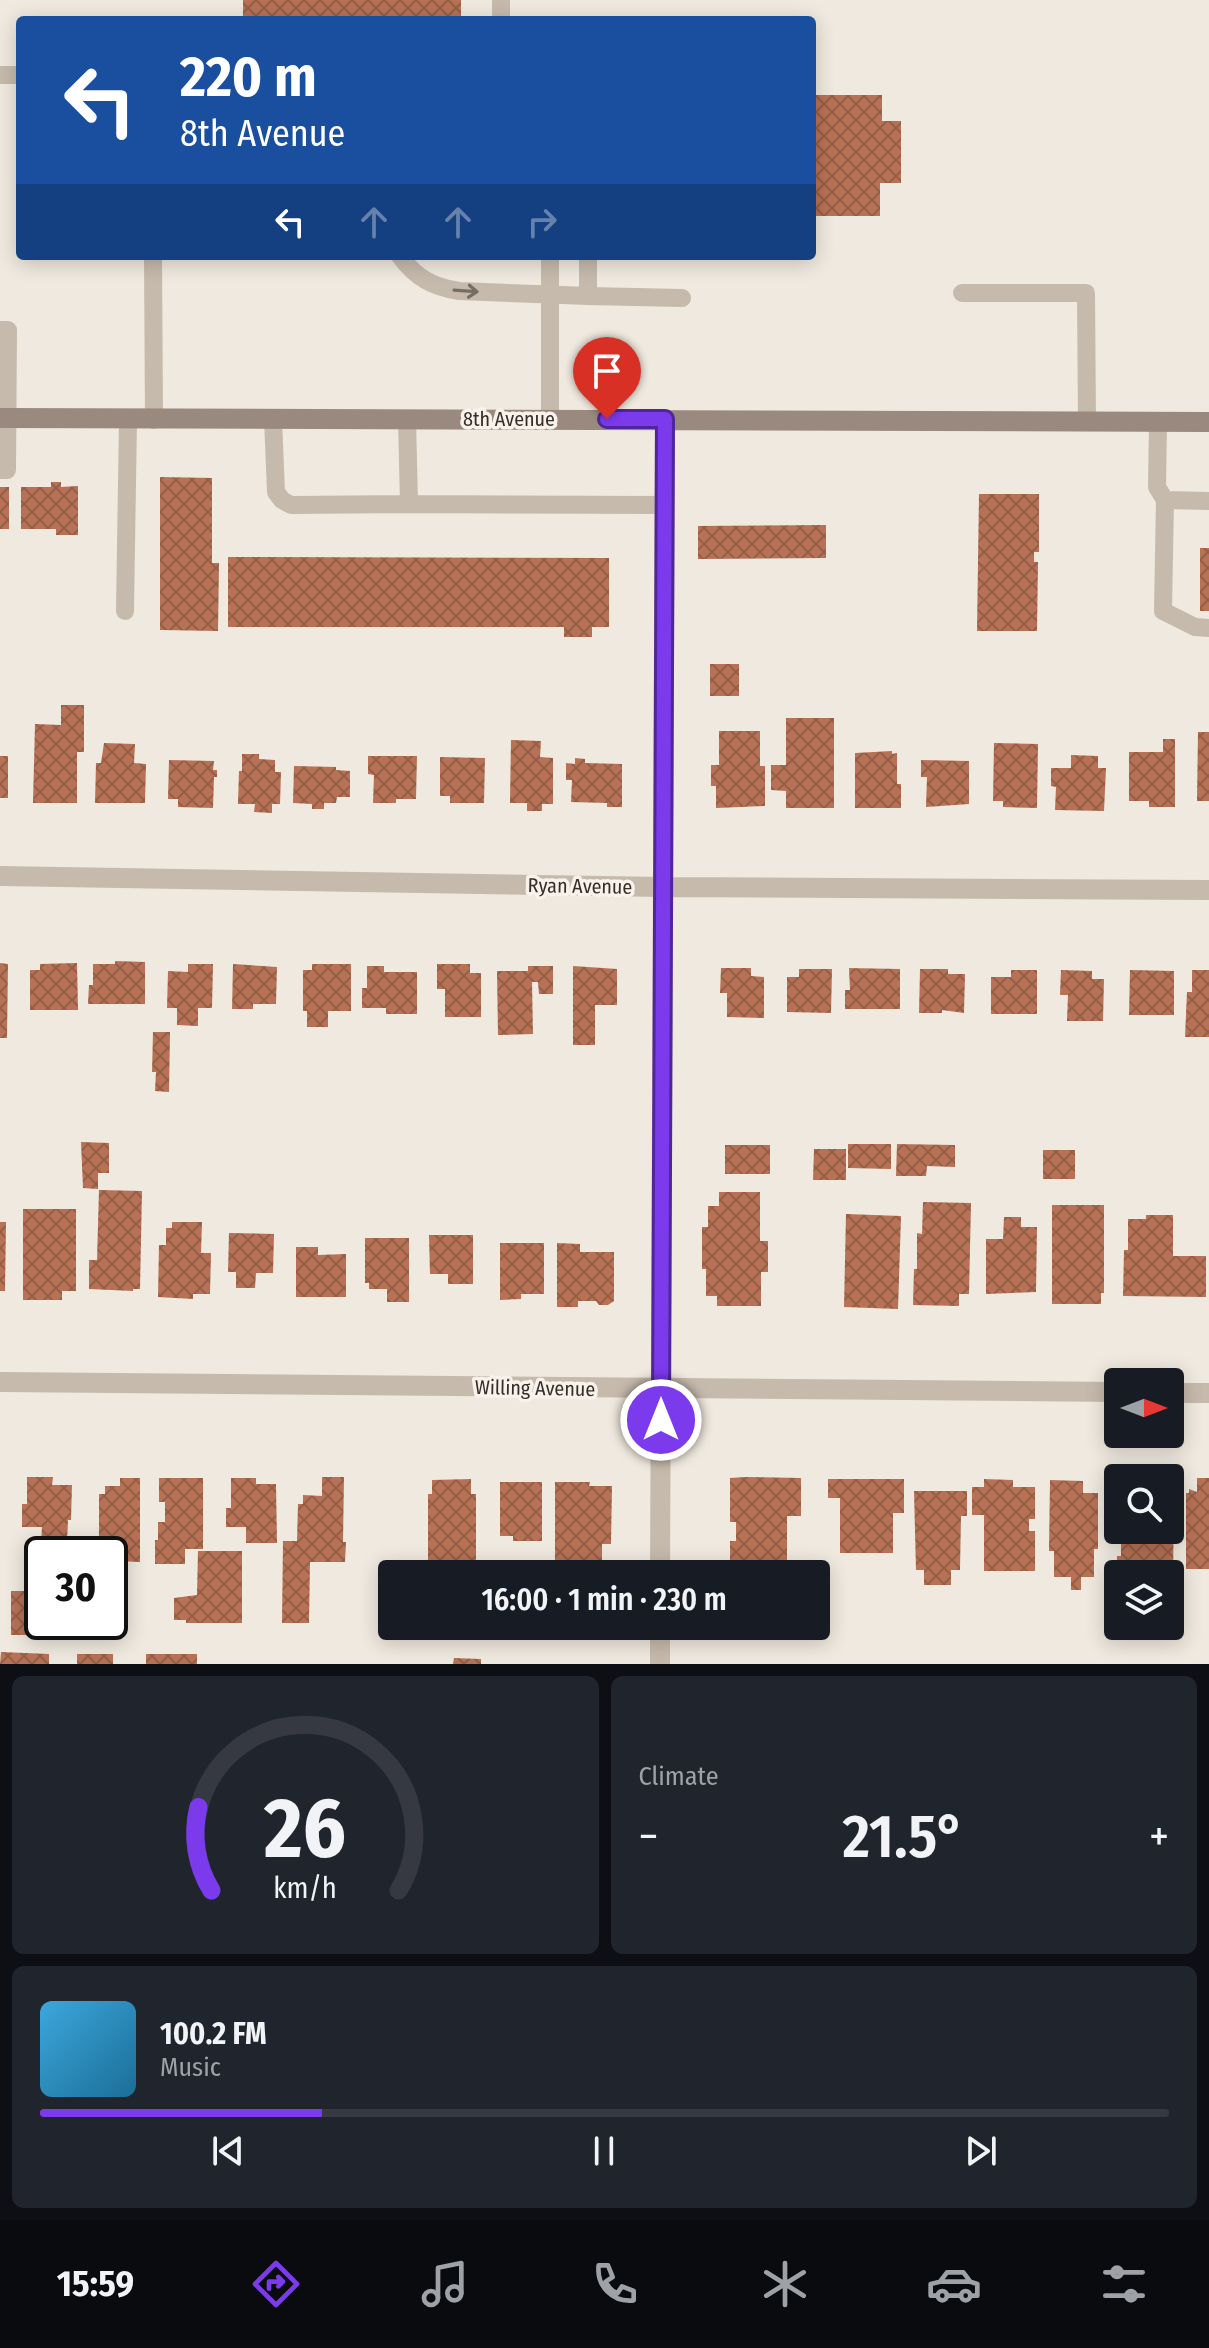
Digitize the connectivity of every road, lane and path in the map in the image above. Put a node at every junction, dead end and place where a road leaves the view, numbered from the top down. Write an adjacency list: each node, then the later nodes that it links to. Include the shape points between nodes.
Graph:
1 (153, 260): 16 (lane)
2 (404, 260): 6 (lane, one-way to 6, via 428,284 440,288)
3 (550, 260): 6 (lane)
4 (588, 260): 7 (lane)
5 (962, 293): 17 (lane, via 1086,293)
6 (550, 295): 7 (lane); 14 (lane)
7 (588, 296): 8 (lane)
8 (682, 298)
9 (0, 330): 10 (lane, via 8,330)
10 (3, 418): 11 (main road, 8th Avenue); 20 (lane, via 7,470)
11 (128, 419): 16 (main road, 8th Avenue); 25 (lane)
12 (273, 419): 13 (main road, 8th Avenue); 16 (main road, 8th Avenue); 23 (lane, via 276,492 282,500 291,505)
13 (407, 419): 14 (main road, 8th Avenue); 23 (lane)
14 (550, 419): 15 (main road, 8th Avenue)
15 (665, 419): 17 (main road, 8th Avenue); 24 (street)
16 (154, 420)
17 (1087, 422): 18 (main road, 8th Avenue)
18 (1158, 422): 19 (main road, 8th Avenue); 21 (lane, via 1157,487)
19 (1209, 422)
20 (0, 470)
21 (1165, 500): 22 (lane); 26 (lane, via 1163,611)
22 (1209, 501)
23 (409, 504): 24 (lane)
24 (665, 505): 28 (street)
25 (125, 611)
26 (1209, 628)
27 (0, 876): 28 (street, Ryan Avenue)
28 (664, 887): 29 (street, Ryan Avenue); 31 (street)
29 (1209, 890)
30 (0, 1382): 31 (street, Willing Avenue)
31 (661, 1390): 32 (street, Willing Avenue); 35 (street)
32 (1104, 1392)
33 (1184, 1393): 34 (street)
34 (1209, 1393)
35 (660, 1560)
36 (660, 1640): 37 (street)
37 (660, 1664)

